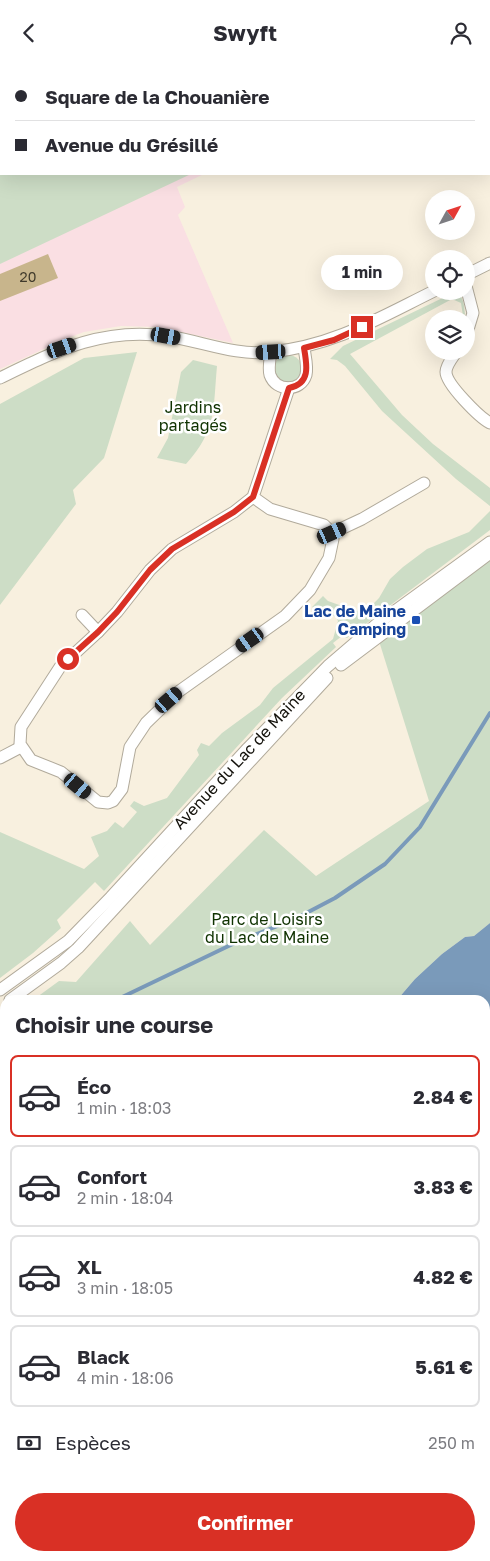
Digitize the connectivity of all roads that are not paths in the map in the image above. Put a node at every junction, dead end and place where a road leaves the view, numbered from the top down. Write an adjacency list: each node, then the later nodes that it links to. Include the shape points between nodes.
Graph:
1 (490, 263): 2 (street)
2 (475, 270)
3 (425, 295): 4 (street, via 334,340)
4 (304, 348): 5 (street); 8 (street, via 306,373 300,384)
5 (271, 352): 7 (street, via 248,353 166,336 113,335 62,348); 8 (street, via 269,368 272,380)
6 (452, 360): 9 (street, via 447,369 449,382)
7 (0, 378)
8 (289, 388): 11 (street)
9 (490, 423)
10 (424, 483): 12 (street)
11 (253, 497): 12 (street, via 270,509 324,525); 16 (street, via 172,549)
12 (332, 533): 17 (street, via 332,548 326,566 295,606 178,692 139,731 130,747 122,789 113,801 103,803 93,799 61,772 31,760)
13 (490, 542): 19 (street, Avenue du Lac de Maine, via 377,624 328,666 68,941)
14 (490, 553): 20 (street, Avenue du Lac de Maine, via 332,673 78,948)
15 (82, 615): 16 (street)
16 (98, 632): 17 (street, via 60,667 45,687 21,727)
17 (21, 747): 18 (street)
18 (0, 758)
19 (0, 990)
20 (17, 995)

